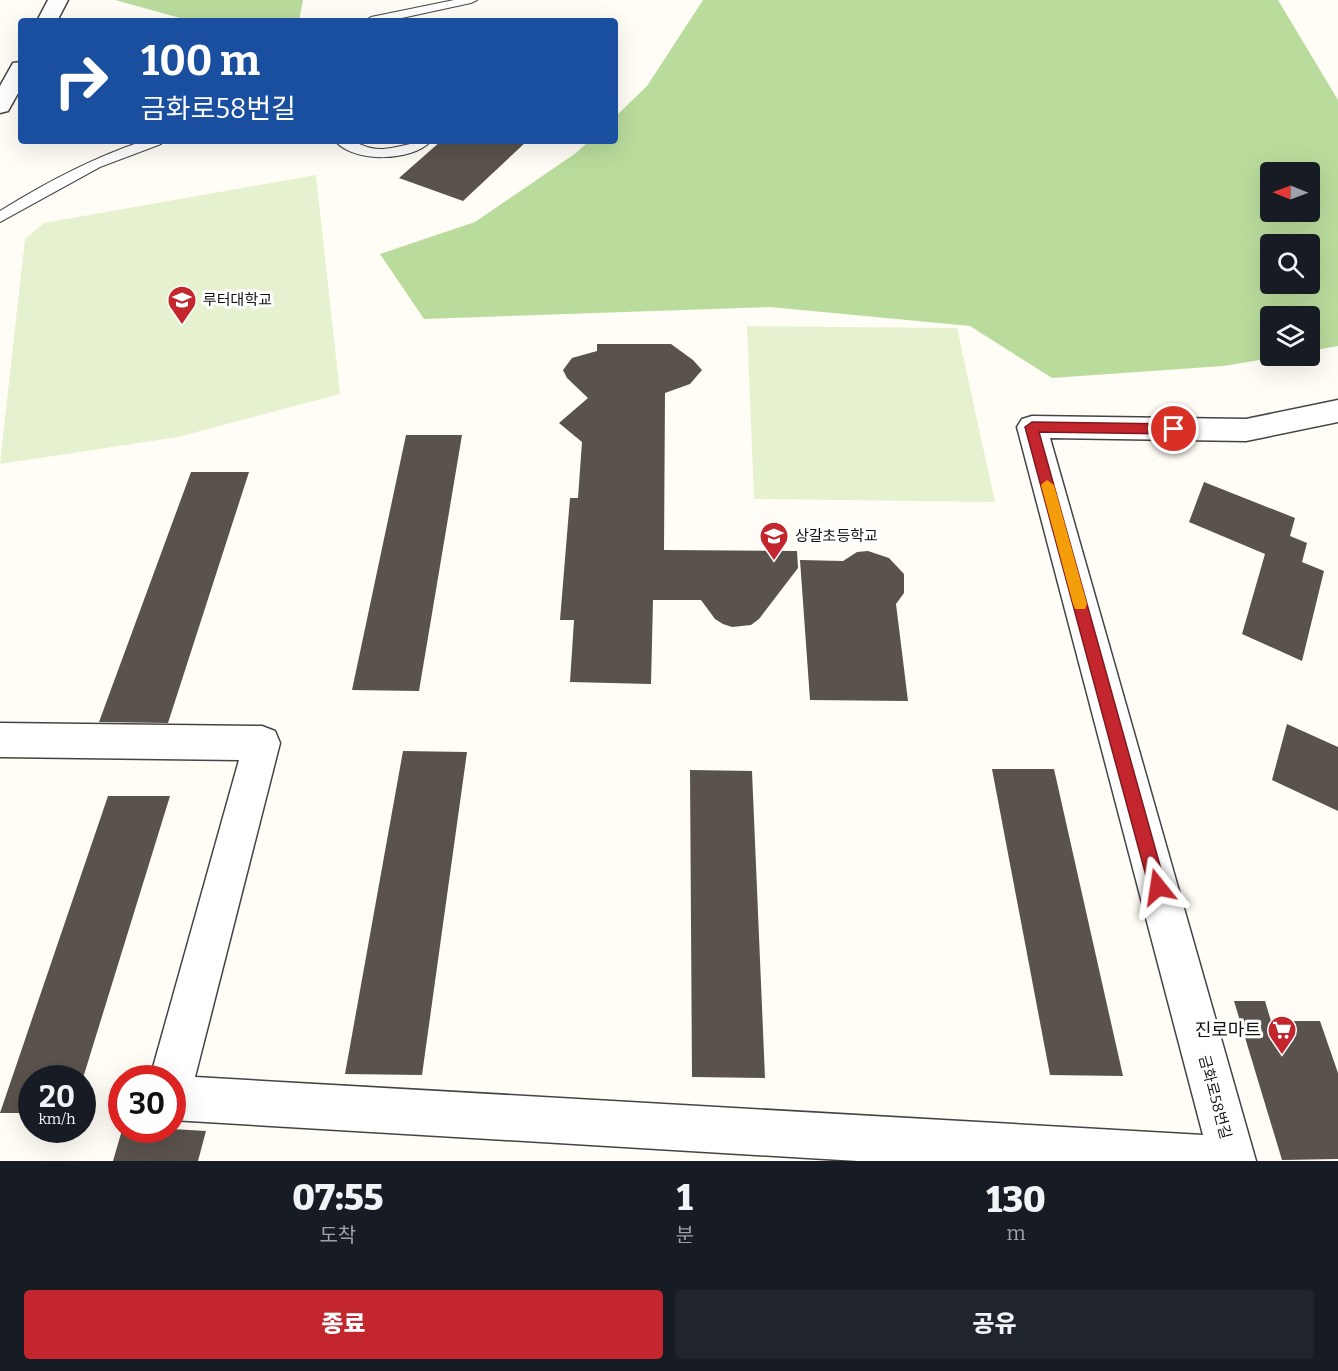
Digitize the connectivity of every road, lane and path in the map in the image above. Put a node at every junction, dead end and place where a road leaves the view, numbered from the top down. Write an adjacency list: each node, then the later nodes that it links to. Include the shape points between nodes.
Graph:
1 (58, 0): 3 (street)
2 (471, 0): 4 (lane)
3 (49, 18)
4 (385, 18)
5 (18, 73): 6 (street)
6 (0, 106)
7 (146, 144): 10 (lane, via 45,189)
8 (345, 144): 9 (lane, via 376,155)
9 (414, 144)
10 (0, 216)
11 (1338, 411): 15 (street, 금화로58번길, via 1246,430 1032,427)
12 (0, 740): 13 (street, via 262,743)
13 (176, 1065)
14 (186, 1099): 15 (street)
15 (1233, 1161)

